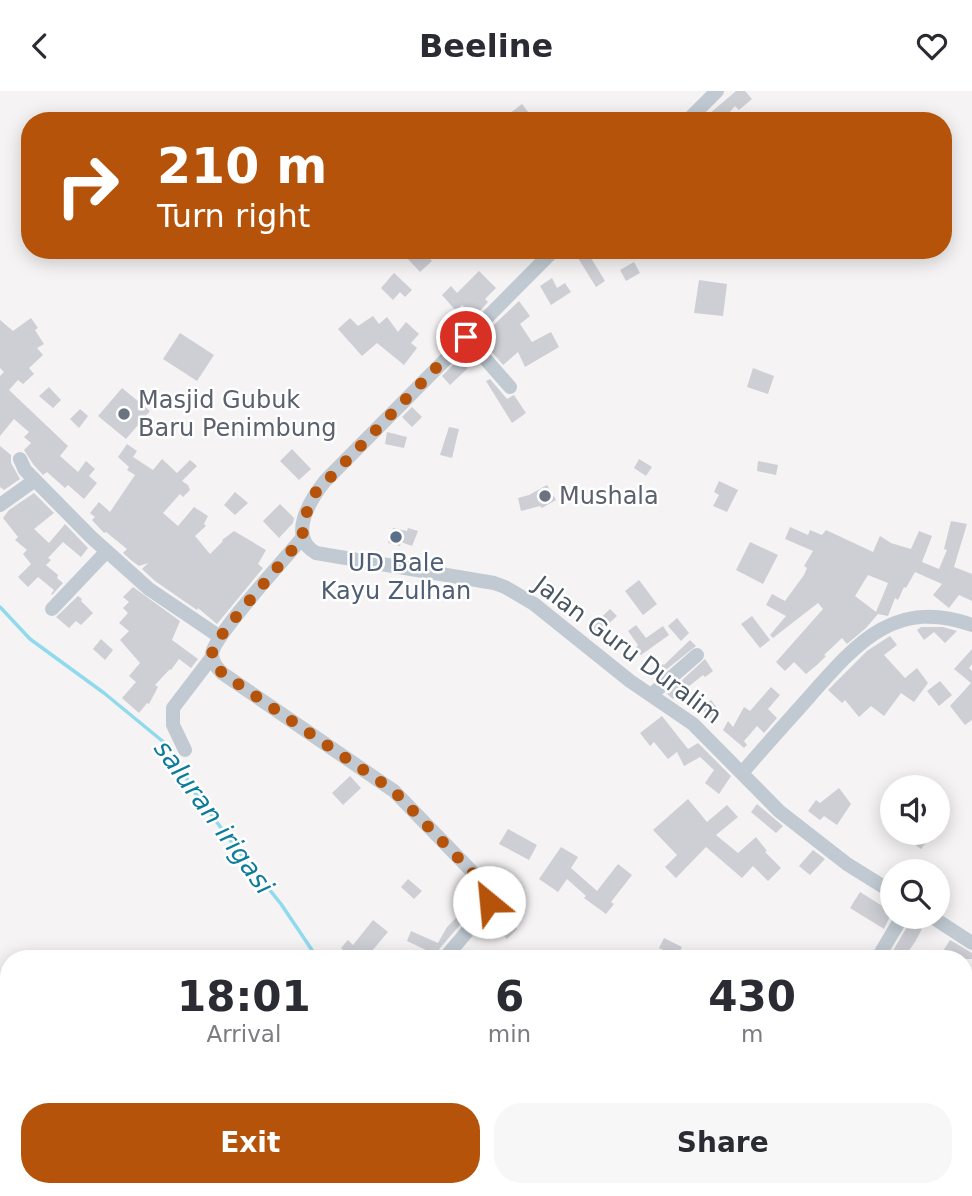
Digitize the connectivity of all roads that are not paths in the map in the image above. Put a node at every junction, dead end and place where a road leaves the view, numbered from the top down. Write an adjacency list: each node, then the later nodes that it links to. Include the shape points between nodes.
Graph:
1 (717, 91): 2 (street)
2 (696, 112)
3 (545, 259): 4 (street)
4 (466, 337): 5 (street); 9 (street, via 316,492 305,516)
5 (510, 387)
6 (19, 459): 7 (street)
7 (35, 480): 8 (street); 10 (street)
8 (0, 505)
9 (302, 538): 13 (street); 16 (street, Jalan Guru Duralim, via 316,553 505,587 534,604)
10 (107, 551): 11 (street); 13 (street, via 149,589)
11 (52, 609)
12 (972, 625): 18 (street, via 926,616 892,623 872,634)
13 (220, 637): 15 (street)
14 (697, 656): 16 (street)
15 (212, 657): 17 (street, via 173,708 173,725); 23 (street, via 222,673 394,791 486,887 490,899 486,908)
16 (651, 695): 18 (street, Jalan Guru Duralim, via 693,724)
17 (185, 750)
18 (742, 773): 19 (street, Jalan Guru Duralim, via 794,823)
19 (880, 885)
20 (895, 929): 24 (street)
21 (950, 929): 22 (street)
22 (972, 943)
23 (451, 950)
24 (882, 950)

